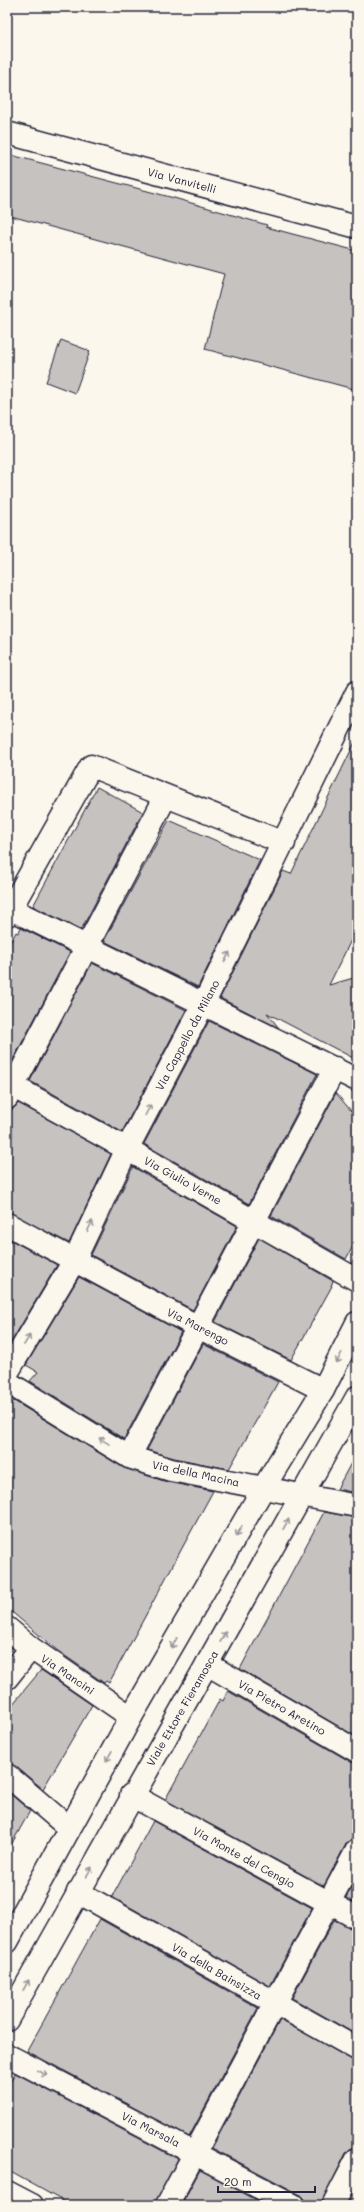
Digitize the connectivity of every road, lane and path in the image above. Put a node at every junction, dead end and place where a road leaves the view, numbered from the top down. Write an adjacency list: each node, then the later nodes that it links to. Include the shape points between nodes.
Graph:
1 (7, 133): 2 (street, Via Vanvitelli)
2 (357, 227)
3 (357, 692): 5 (street, Via Cappello da Milano)
4 (166, 796): 5 (street); 6 (street, via 91,766); 7 (street)
5 (284, 843): 8 (street, Via Cappello da Milano, one-way to 5)
6 (8, 910): 7 (street)
7 (86, 947): 8 (street); 11 (street)
8 (203, 1005): 9 (street); 12 (street, Via Cappello da Milano, one-way to 8)
9 (335, 1068): 10 (street); 13 (street)
10 (357, 1080)
11 (9, 1089): 12 (street, Via Giulio Verne)
12 (127, 1148): 13 (street, Via Giulio Verne); 15 (street, Via Cappello da Milano, one-way to 12)
13 (254, 1220): 16 (street, Via Giulio Verne); 18 (street)
14 (7, 1224): 15 (street, Via Marengo)
15 (74, 1261): 18 (street, Via Marengo); 19 (street, Via Cappello da Milano, one-way to 15)
16 (357, 1280)
17 (357, 1323): 21 (street, one-way to 21)
18 (198, 1327): 21 (street, Via Marengo); 23 (street)
19 (7, 1373)
20 (7, 1382): 23 (street, Via della Macina, one-way to 20)
21 (323, 1390): 24 (street)
22 (357, 1397): 25 (street, Viale Ettore Fieramosca)
23 (129, 1457): 24 (street, Via della Macina, via 171,1470)
24 (264, 1487): 25 (street, Via della Macina); 31 (street, one-way to 31)
25 (302, 1496): 26 (street, Via della Macina); 29 (street, Viale Ettore Fieramosca, one-way to 25)
26 (357, 1506)
27 (7, 1628): 28 (street, Via Mancini)
28 (31, 1648): 30 (street); 31 (street, Via Mancini)
29 (207, 1664): 32 (street, Via Pietro Aretino); 34 (street, Viale Ettore Fieramosca)
30 (7, 1678)
31 (132, 1716): 35 (street, one-way to 35)
32 (357, 1751)
33 (7, 1775): 35 (street)
34 (132, 1795): 37 (street, Viale Ettore Fieramosca, one-way to 34); 38 (street, Via Monte del Cengio)
35 (69, 1828): 40 (street)
36 (357, 1850): 38 (street)
37 (78, 1892): 41 (street, Via della Bainsizza); 42 (street, Viale Ettore Fieramosca, one-way to 37)
38 (329, 1904): 39 (street, Via Monte del Cengio); 41 (street)
39 (357, 1918)
40 (7, 1942)
41 (275, 2004): 43 (street, Via della Bainsizza); 45 (street)
42 (7, 2020)
43 (357, 2049)
44 (7, 2055): 45 (street, Via Marsala, one-way to 45)
45 (194, 2152): 49 (street); 50 (street, Via Marsala)
46 (357, 2159): 51 (street)
47 (7, 2192): 48 (street)
48 (32, 2205)
49 (167, 2205)
50 (293, 2205)
51 (333, 2205)

